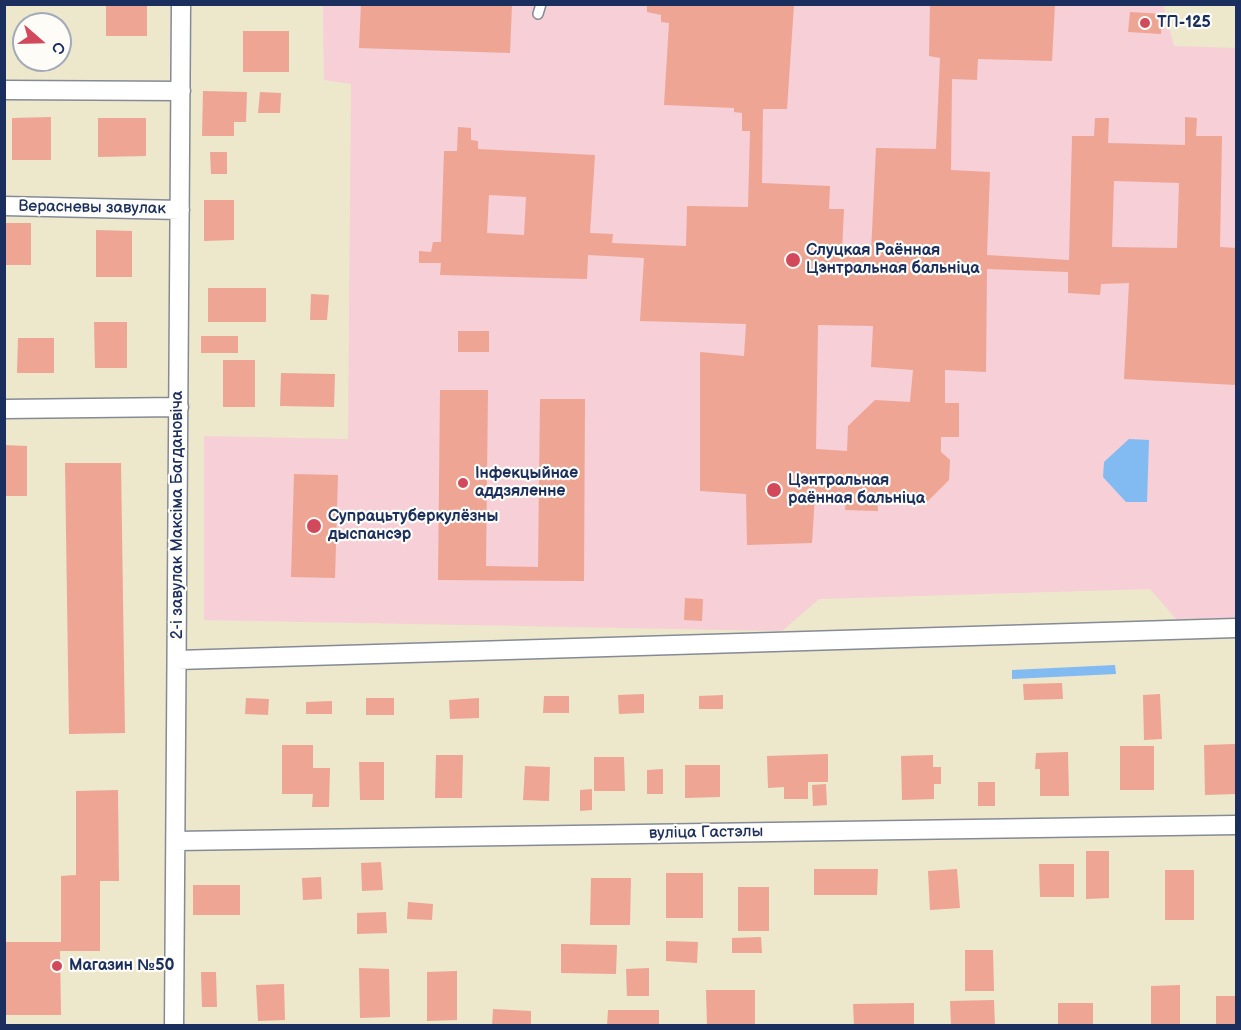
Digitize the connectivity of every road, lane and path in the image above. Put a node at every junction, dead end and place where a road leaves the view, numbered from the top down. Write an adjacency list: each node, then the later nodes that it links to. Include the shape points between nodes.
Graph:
1 (181, 4): 3 (street, 2-і завулак Максіма Багдановіча)
2 (4, 90): 3 (street)
3 (181, 92): 5 (street, 2-і завулак Максіма Багдановіча)
4 (4, 206): 5 (street, Верасневы завулак)
5 (180, 210): 6 (street, 2-і завулак Максіма Багдановіча)
6 (178, 407): 7 (street); 9 (street, 2-і завулак Максіма Багдановіча)
7 (4, 409)
8 (1236, 628): 9 (street)
9 (177, 660): 11 (street, 2-і завулак Максіма Багдановіча)
10 (1236, 825): 11 (street, вуліца Гастэлы)
11 (176, 841): 12 (street, 2-і завулак Максіма Багдановіча)
12 (174, 1026)

